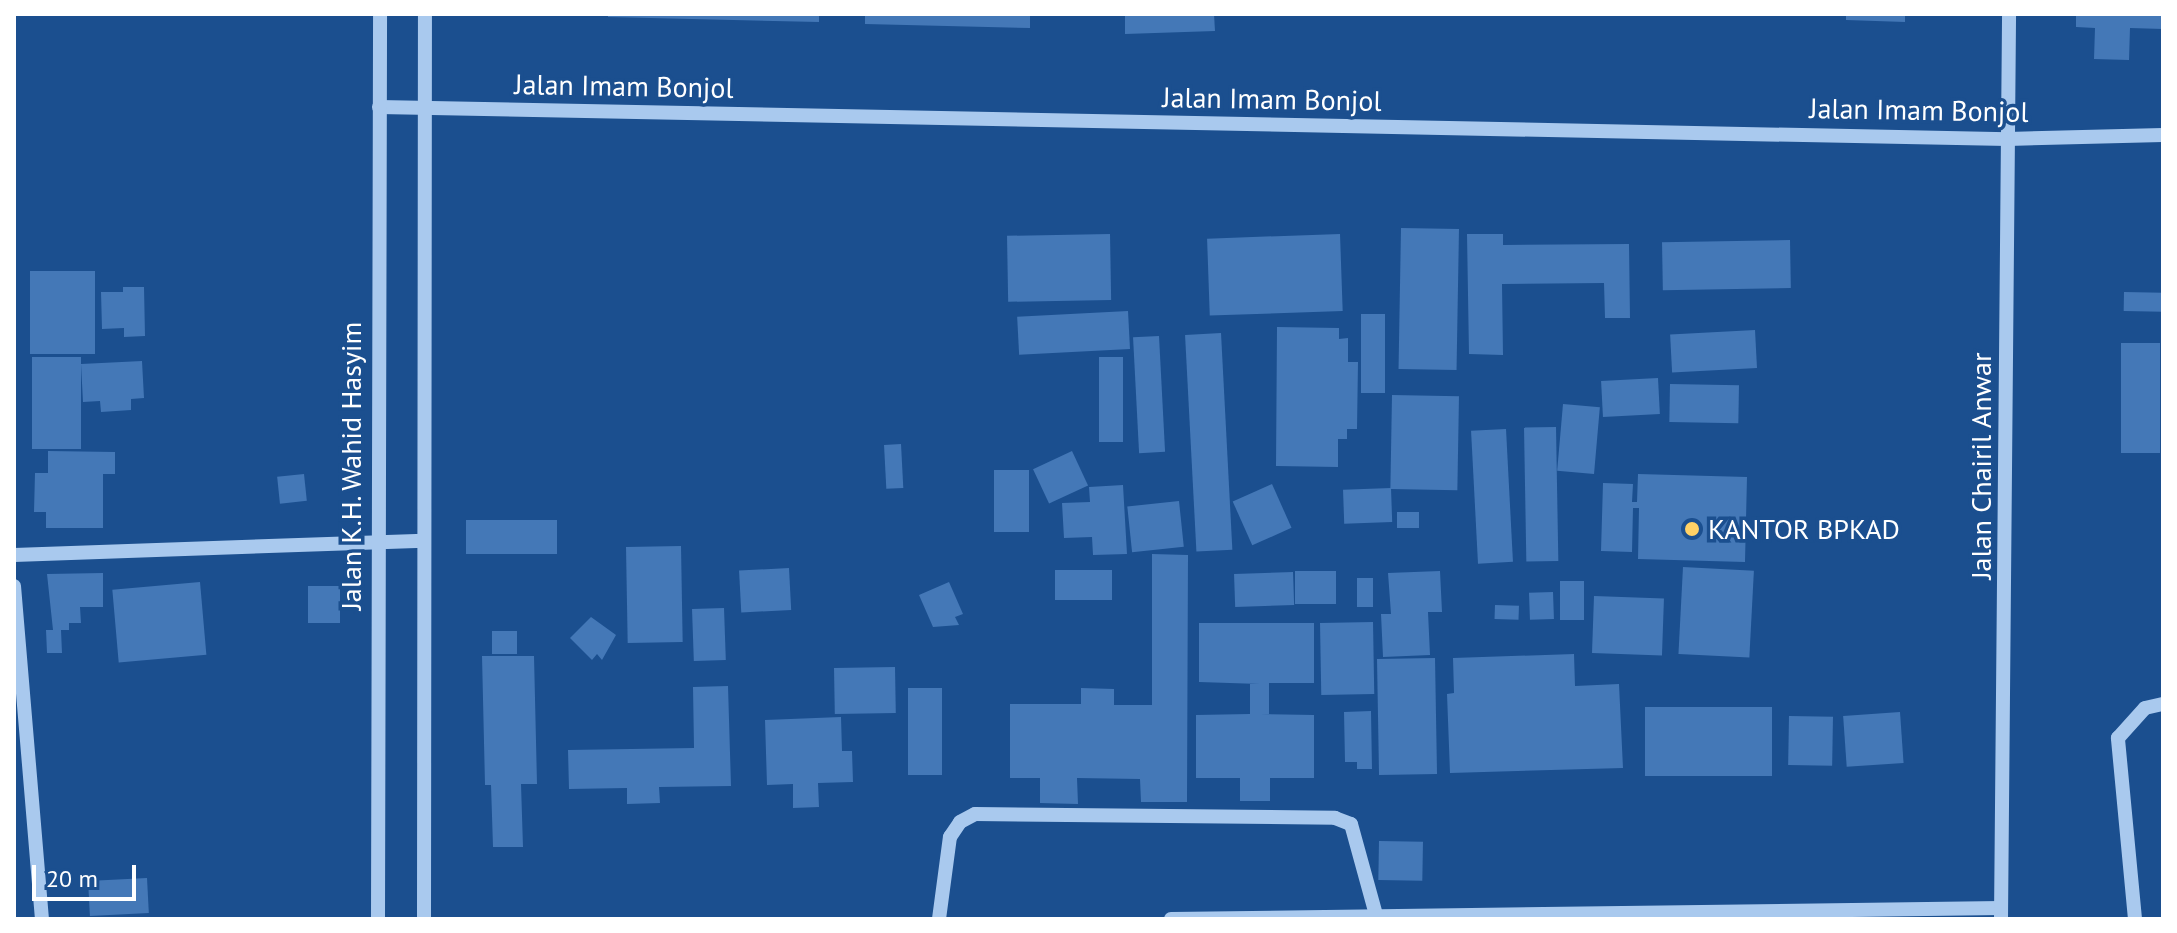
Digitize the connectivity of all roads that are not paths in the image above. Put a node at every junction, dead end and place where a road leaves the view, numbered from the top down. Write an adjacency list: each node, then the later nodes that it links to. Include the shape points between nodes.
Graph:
1 (380, 14): 4 (street, Jalan K.H. Wahid Hasyim)
2 (425, 14): 5 (street)
3 (2009, 14): 7 (street, Jalan Chairil Anwar)
4 (379, 107): 5 (street, Jalan Imam Bonjol); 8 (street, Jalan K.H. Wahid Hasyim)
5 (425, 108): 7 (street, Jalan Imam Bonjol); 9 (street)
6 (2163, 135): 7 (street, Jalan Imam Bonjol)
7 (2008, 139): 13 (street, Jalan Chairil Anwar)
8 (375, 540): 9 (street); 10 (street); 17 (street, Jalan K.H. Wahid Hasyim)
9 (424, 541): 18 (street)
10 (14, 555)
11 (14, 586): 15 (street)
12 (2163, 704): 21 (street, via 2145,708 2118,738)
13 (2001, 914): 14 (street)
14 (1376, 915): 19 (street, via 1351,824 1335,818 975,814 960,822 950,837); 20 (street)
15 (42, 918): 16 (street)
16 (24, 919)
17 (378, 919)
18 (424, 919)
19 (939, 919)
20 (1171, 919)
21 (2135, 919)

